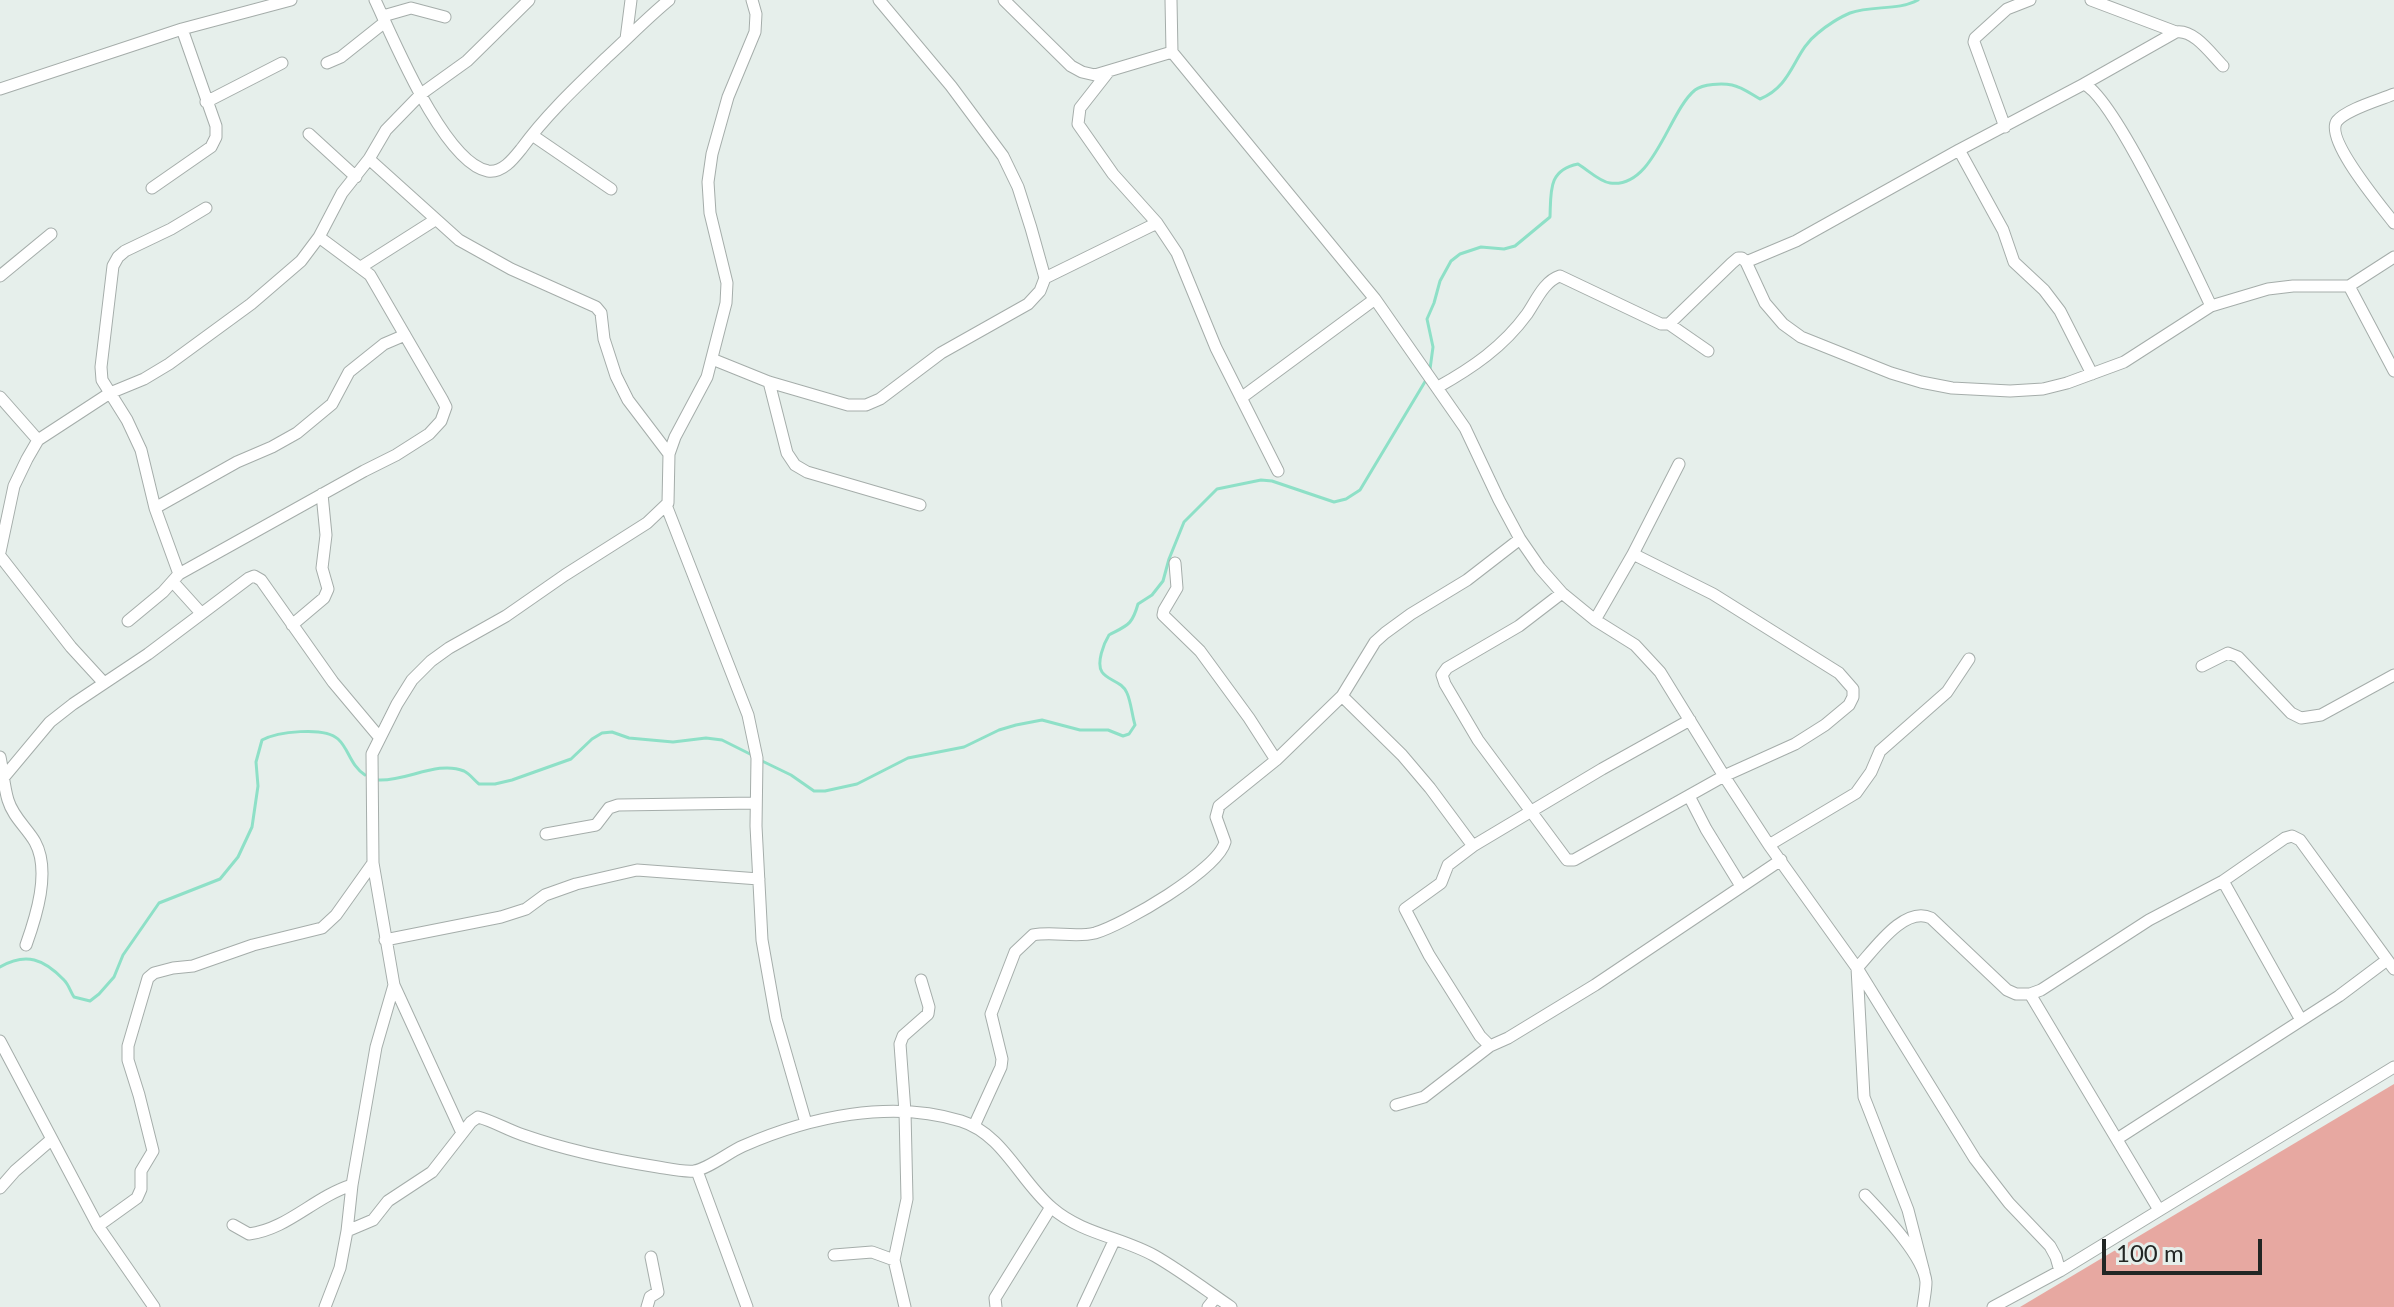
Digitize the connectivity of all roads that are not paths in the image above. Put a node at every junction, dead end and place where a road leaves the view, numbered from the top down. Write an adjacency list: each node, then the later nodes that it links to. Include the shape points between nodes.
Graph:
1 (291, 0): 14 (street)
2 (375, 0): 13 (street)
3 (529, 0): 24 (street, via 467,61)
4 (631, 0): 16 (street)
5 (669, 0): 16 (street)
6 (752, 0): 52 (street, via 755,32 728,97 708,182 727,283)
7 (879, 0): 45 (street, via 1003,156 1018,187)
8 (1004, 0): 21 (street, via 1071,66 1095,75)
9 (1171, 0): 17 (street)
10 (2030, 0): 27 (street, via 2007,9 1974,42)
11 (2091, 0): 15 (street)
12 (445, 17): 13 (street, via 411,8)
13 (384, 19): 19 (street); 24 (street)
14 (182, 29): 23 (street); 26 (street)
15 (2176, 32): 20 (street, via 2191,34); 22 (street)
16 (626, 40): 29 (street)
17 (1172, 52): 21 (street); 47 (street)
18 (282, 63): 26 (street)
19 (327, 63)
20 (2223, 66)
21 (1109, 71): 37 (street, via 1080,108 1078,124)
22 (2084, 84): 27 (street); 48 (street, via 2092,88 2132,150)
23 (0, 89)
24 (421, 94): 29 (street, via 452,142 472,163 489,171 513,161); 31 (street, via 386,130)
25 (2394, 94): 38 (street, via 2349,113 2335,128 2356,174)
26 (206, 102): 33 (street, via 216,126 211,147)
27 (2005, 127): 30 (street)
28 (309, 134): 32 (street)
29 (532, 135): 34 (street)
30 (1959, 150): 42 (street, via 1796,241); 54 (street, via 2003,230 2014,262 2060,311)
31 (369, 159): 32 (street); 36 (street)
32 (356, 177): 40 (street)
33 (152, 188)
34 (611, 189)
35 (206, 208): 57 (street, via 125,251 113,266 101,367)
36 (435, 220): 43 (street); 61 (street, via 511,269 596,307 616,376)
37 (1157, 223): 45 (street); 59 (street, via 1177,253)
38 (2394, 223)
39 (51, 234): 44 (street)
40 (319, 237): 43 (street); 57 (street, via 301,261 205,339 156,372)
41 (2394, 257): 46 (street)
42 (1746, 262): 49 (street, via 1738,258); 54 (street, via 1765,303 1783,324 1801,337 1891,373 1952,388 2010,391 2043,389)
43 (361, 267): 50 (street)
44 (0, 276)
45 (1045, 278): 55 (street, via 1028,304 941,353 866,405 848,405)
46 (2349, 286): 48 (street, via 2268,289); 53 (street)
47 (1375, 299): 56 (street); 59 (street)
48 (2211, 306): 54 (street, via 2136,355)
49 (1669, 324): 51 (street); 56 (street, via 1560,276 1547,284 1510,336 1466,372)
50 (405, 335): 64 (street, via 446,407 441,421 396,455); 67 (street, via 384,344 349,372 332,404 297,433)
51 (1708, 351)
52 (712, 359): 55 (street); 61 (street)
53 (2394, 371)
54 (2092, 374)
55 (769, 382): 66 (street, via 787,453 795,465)
56 (1436, 386): 68 (street, via 1465,428)
57 (110, 393): 60 (street); 67 (street, via 141,450)
58 (0, 397): 60 (street)
59 (1241, 398): 63 (street)
60 (38, 440): 69 (street, via 14,486)
61 (669, 454): 65 (street)
62 (1679, 464): 70 (street)
63 (1278, 471)
64 (322, 494): 72 (street); 77 (street, via 322,568 328,589)
65 (666, 505): 84 (street, via 647,523 431,661 412,680); 90 (street, via 748,715 757,758)
66 (920, 505)
67 (155, 508): 72 (street)
68 (1520, 539): 73 (street); 82 (street, via 1385,633)
69 (0, 554): 81 (street)
70 (1633, 554): 75 (street); 87 (street, via 1736,608 1839,673 1853,689 1849,705 1825,725)
71 (1175, 563): 86 (street, via 1177,588 1163,615 1200,651)
72 (176, 578): 74 (street); 76 (street)
73 (1562, 593): 75 (street); 91 (street, via 1442,675 1478,740)
74 (201, 613): 77 (street, via 254,576); 81 (street)
75 (1595, 620): 83 (street, via 1647,656)
76 (128, 621)
77 (292, 625): 84 (street)
78 (1969, 659): 93 (street, via 1947,692 1880,751 1856,793)
79 (2202, 666): 80 (street, via 2228,653 2238,657 2301,718 2321,715)
80 (2394, 675)
81 (104, 683): 88 (street, via 50,722)
82 (1342, 696): 86 (street); 94 (street, via 1402,755)
83 (1690, 720): 87 (street); 91 (street)
84 (380, 738): 96 (street, via 372,754)
85 (0, 757): 88 (street)
86 (1276, 760): 114 (street, via 1219,806 1224,847 1176,890 1118,924 1081,935 1033,935 1015,952 991,1014 1001,1067)
87 (1724, 776): 89 (street); 93 (street)
88 (4, 777): 101 (street, via 12,811 36,844 40,862 40,898)
89 (1689, 796): 91 (street, via 1574,860 1567,860); 99 (street)
90 (756, 803): 92 (street, via 618,805 596,825); 97 (street)
91 (1532, 810): 94 (street)
92 (546, 834)
93 (1769, 845): 95 (street)
94 (1473, 846): 109 (street, via 1448,865 1441,883 1405,911)
95 (1781, 860): 99 (street); 103 (street)
96 (373, 863): 100 (street); 125 (street, via 322,928 148,978 128,1060 153,1151 141,1171 137,1198)
97 (759, 879): 100 (street, via 637,870 576,884 501,917); 113 (street, via 762,940 776,1019)
98 (2223, 881): 102 (street, via 2292,836); 106 (street); 107 (street)
99 (1741, 886): 109 (street, via 1595,985)
100 (385, 940): 105 (street)
101 (26, 945)
102 (2391, 965): 107 (street)
103 (1857, 968): 106 (street, via 1903,920 1923,914 2007,990); 131 (street, via 1975,1159 2050,1246); 132 (street, via 1864,1097 1908,1210)
104 (921, 980): 112 (street, via 928,1014 900,1044)
105 (394, 985): 115 (street); 119 (street, via 376,1047)
106 (2030, 994): 117 (street)
107 (2301, 1020): 117 (street)
108 (0, 1041): 116 (street)
109 (1490, 1046): 111 (street, via 1424,1097)
110 (2394, 1067): 123 (street)
111 (1396, 1105)
112 (905, 1112): 113 (street); 114 (street); 130 (street, via 907,1199)
113 (806, 1123): 118 (street, via 742,1146)
114 (974, 1126): 122 (street, via 1000,1146)
115 (462, 1133): 118 (street, via 478,1117 572,1148); 126 (street, via 432,1172 388,1201 373,1220)
116 (52, 1139): 120 (street); 125 (street)
117 (2117, 1139): 123 (street)
118 (697, 1171): 137 (street)
119 (352, 1185): 124 (street, via 332,1191 276,1227 249,1234); 126 (street)
120 (0, 1188)
121 (1865, 1195): 132 (street)
122 (1051, 1207): 127 (street); 139 (street, via 995,1298)
123 (2159, 1210): 131 (street)
124 (233, 1225)
125 (98, 1226): 134 (street)
126 (347, 1231): 135 (street)
127 (1114, 1241): 133 (street, via 1154,1255); 140 (street)
128 (834, 1255): 130 (street, via 872,1252)
129 (651, 1257): 136 (street, via 658,1292)
130 (894, 1260): 138 (street)
131 (2060, 1271): 143 (street)
132 (1924, 1272): 142 (street)
133 (1212, 1302): 141 (street)
134 (154, 1307)
135 (325, 1307)
136 (647, 1307)
137 (747, 1307)
138 (905, 1307)
139 (996, 1307)
140 (1083, 1307)
141 (1231, 1307)
142 (1923, 1307)
143 (1993, 1307)

